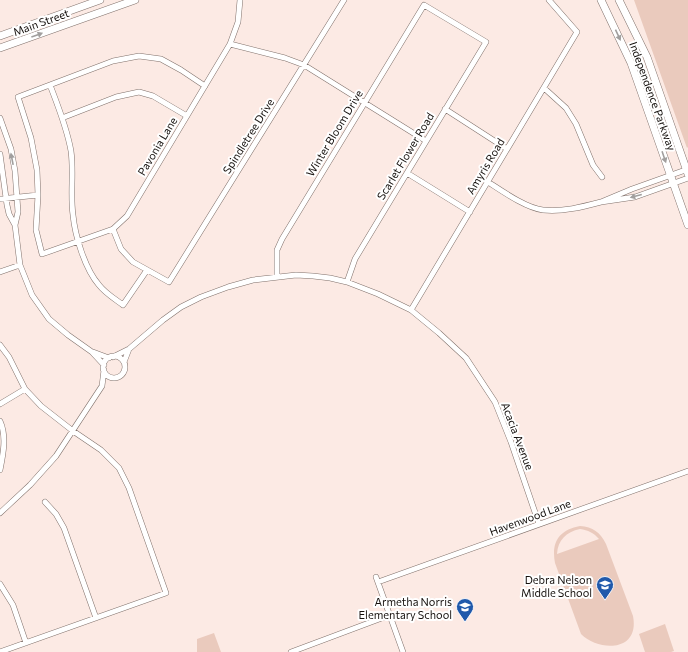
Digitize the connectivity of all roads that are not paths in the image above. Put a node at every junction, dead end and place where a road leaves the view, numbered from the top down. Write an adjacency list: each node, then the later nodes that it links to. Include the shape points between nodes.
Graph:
1 (100, 0): 8 (main road, Main Street)
2 (135, 0): 11 (main road, Main Street, one-way to 2)
3 (240, 0): 10 (street, Pavonia Lane, via 238,22)
4 (344, 0): 12 (street, Spindletree Drive)
5 (549, 0): 15 (street, Amyris Road, via 577,32)
6 (601, 0): 26 (main road, Independence Parkway, one-way to 26, via 631,63)
7 (619, 0): 24 (main road, Independence Parkway, via 647,57)
8 (0, 36)
9 (486, 42): 16 (street, Winter Bloom Drive, via 424,5); 17 (street, Scarlet Flower Road)
10 (230, 44): 12 (street); 14 (street, Pavonia Lane)
11 (0, 48)
12 (304, 65): 16 (street); 42 (street, Spindletree Drive, via 169,282)
13 (50, 85): 14 (street, via 113,61 139,56 161,59); 20 (street); 31 (street, via 18,97 32,144)
14 (205, 86): 18 (street, Pavonia Lane)
15 (544, 88): 22 (street, Amyris Road); 27 (street, via 566,108 576,124 593,165)
16 (365, 103): 21 (street); 44 (street, Winter Bloom Drive, via 282,238 277,250)
17 (445, 109): 21 (street, Scarlet Flower Road); 22 (street)
18 (187, 116): 20 (street, via 153,96 139,92 116,97); 39 (street, Pavonia Lane, via 127,216)
19 (0, 118): 32 (street, one-way to 19, via 11,149)
20 (62, 118): 40 (street, via 71,151 73,214)
21 (426, 141): 25 (street, Scarlet Flower Road)
22 (507, 149): 29 (street, Amyris Road)
23 (0, 154): 33 (street)
24 (688, 171): 26 (street)
25 (407, 173): 36 (street); 45 (street, Scarlet Flower Road, via 355,259)
26 (670, 176): 30 (main road, Independence Parkway); 35 (street)
27 (602, 177)
28 (688, 178): 30 (street)
29 (488, 182): 35 (street, via 521,203 542,210 572,210); 36 (street, Amyris Road)
30 (673, 184): 35 (street, one-way to 35, via 635,197); 37 (main road, Independence Parkway)
31 (38, 195): 32 (street); 40 (street, Pavonia Lane, via 36,230 42,254)
32 (17, 197): 33 (street); 38 (street, via 18,212)
33 (6, 198): 34 (street); 38 (street, via 9,214)
34 (0, 199)
35 (601, 202)
36 (470, 212): 46 (street, Amyris Road)
37 (688, 224)
38 (15, 225): 41 (street)
39 (113, 229): 40 (street, Pavonia Lane); 42 (street, via 122,249 133,262)
40 (78, 241): 42 (street, via 86,263 99,286 123,305)
41 (20, 265): 43 (street); 49 (street, via 32,295 49,319)
42 (146, 270)
43 (0, 272)
44 (277, 277): 45 (street, Acacia Avenue, via 313,276); 48 (street, Acacia Avenue, via 228,287 180,307)
45 (347, 282): 46 (street, Acacia Avenue)
46 (411, 310): 63 (street, Acacia Avenue, via 466,358 495,402)
47 (0, 345): 55 (street)
48 (129, 349): 50 (street); 51 (street)
49 (92, 352): 50 (street); 52 (street)
50 (111, 358): 51 (street, via 118,357); 52 (street)
51 (124, 362): 53 (street, via 123,374)
52 (104, 368): 53 (street, via 108,376); 54 (street)
53 (116, 378): 54 (street)
54 (102, 386): 58 (street)
55 (25, 389): 56 (street); 58 (street, via 41,406)
56 (0, 404)
57 (0, 421): 59 (street, via 4,453)
58 (73, 431): 62 (street, via 43,471); 66 (street, via 101,450 119,468 129,488 166,593)
59 (0, 470)
60 (688, 471): 63 (street, Havenwood Lane)
61 (45, 502): 66 (street, via 64,528)
62 (0, 513)
63 (539, 524): 65 (street, Havenwood Lane, via 377,580)
64 (0, 584): 67 (street, via 13,605)
65 (390, 615): 69 (street); 70 (street)
66 (96, 618): 67 (street)
67 (26, 643): 68 (street)
68 (0, 652)
69 (291, 652)
70 (403, 652)

